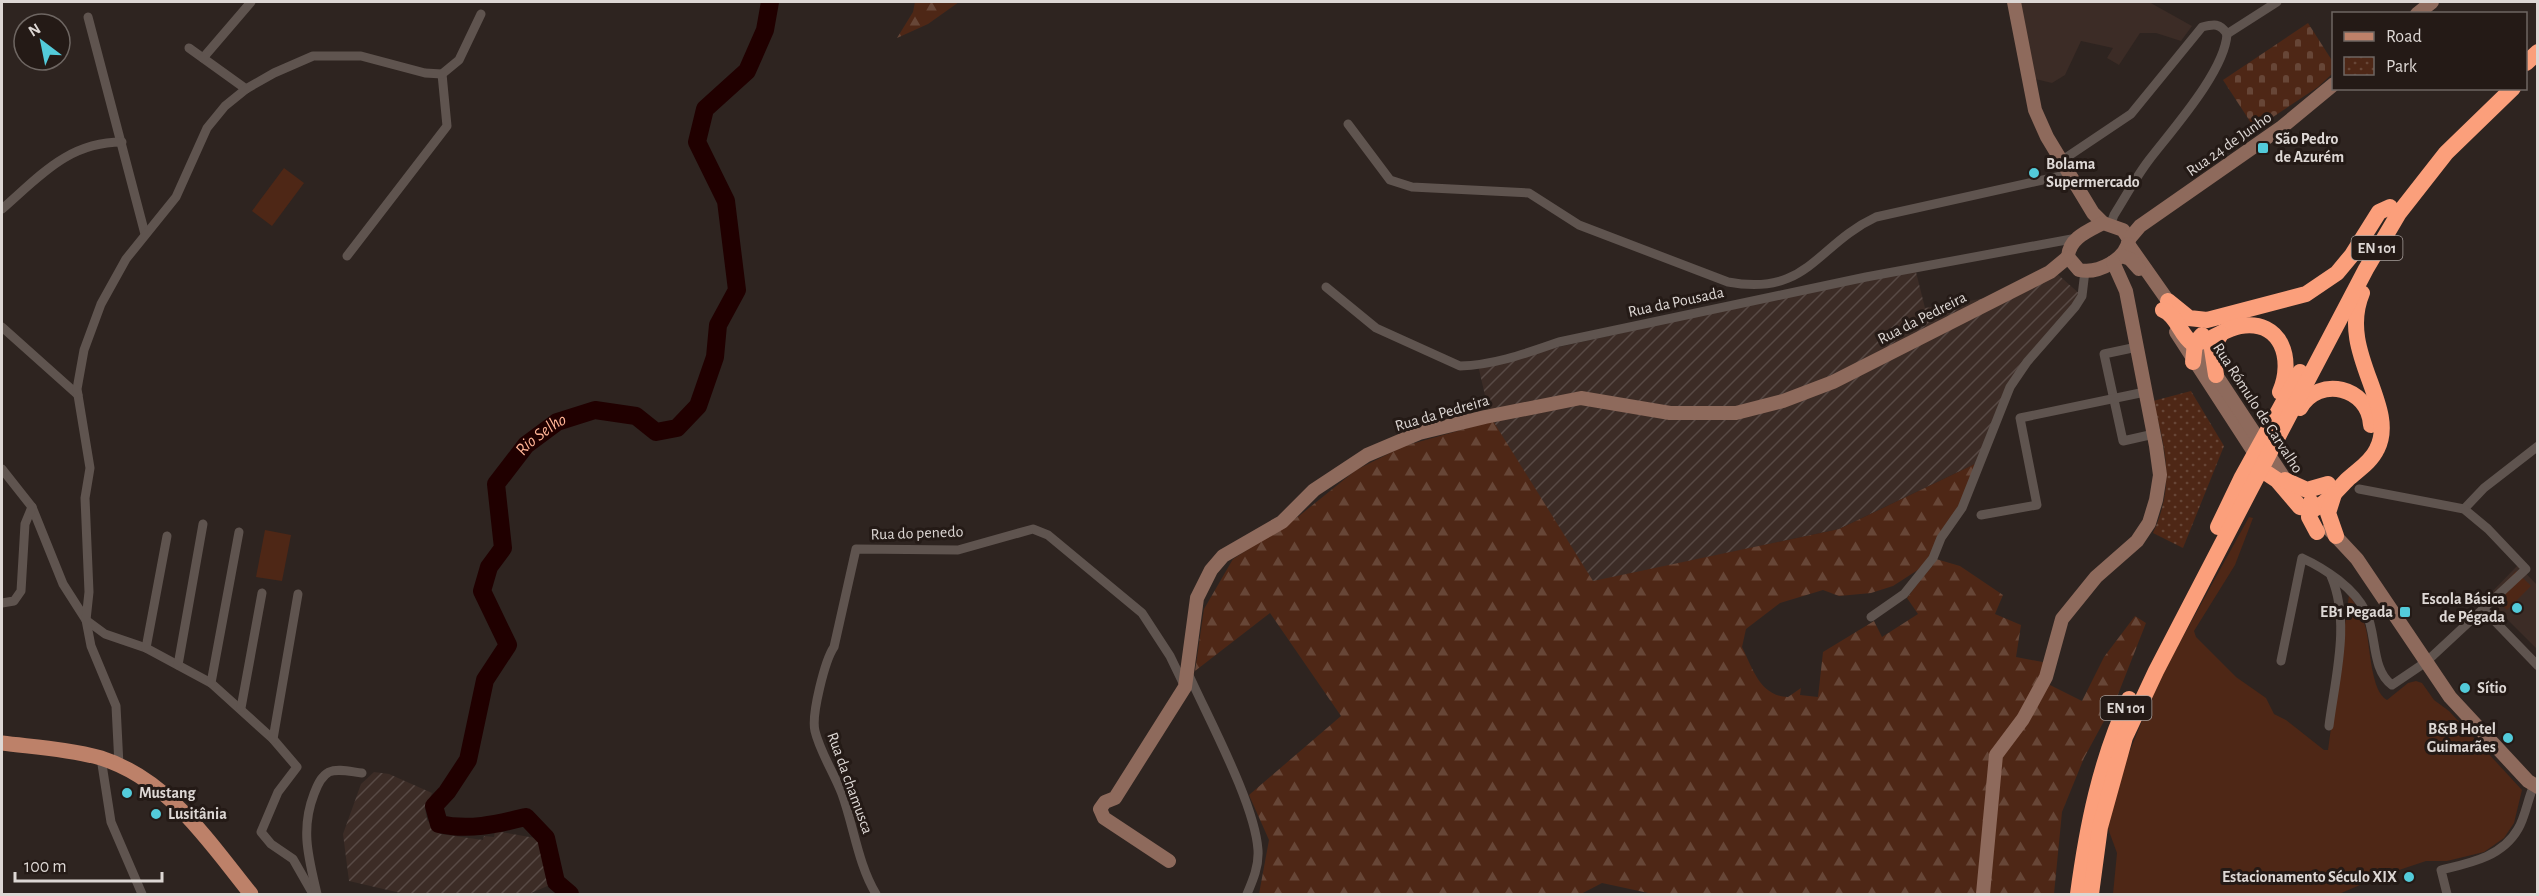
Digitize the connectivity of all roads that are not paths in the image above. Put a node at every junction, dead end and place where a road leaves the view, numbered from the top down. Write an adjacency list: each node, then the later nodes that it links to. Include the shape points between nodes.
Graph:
1 (251, 2): 10 (street)
2 (2014, 2): 18 (street, via 2035,110)
3 (2277, 2): 8 (street)
4 (2432, 2): 5 (street)
5 (2420, 12)
6 (481, 14): 11 (street, via 459,60)
7 (88, 17): 17 (street)
8 (2227, 34): 18 (street, via 2214,24 2202,27 2131,114); 25 (street, via 2214,68 2184,117 2148,161 2114,214)
9 (189, 48): 10 (street)
10 (203, 58): 13 (street)
11 (442, 74): 13 (street, via 361,56 313,56); 27 (street, via 447,126)
12 (2332, 86): 25 (street, Rua 24 de Junho, via 2282,127)
13 (246, 90): 23 (street, via 225,106 207,128 180,191)
14 (2496, 90): 20 (highway, EN 101, via 2439,146)
15 (2511, 90): 29 (highway, EN 101, via 2465,132 2425,178 2398,213)
16 (1348, 124): 19 (street, via 1390,180 1412,187 1529,192 1579,225 1728,282 1753,287 1796,277 1876,217)
17 (122, 142): 21 (street, via 100,142 76,150); 23 (street)
18 (2061, 161): 19 (street)
19 (2070, 174): 22 (street)
20 (2390, 207): 32 (highway, via 2379,212 2352,255 2317,288); 42 (highway, EN 101)
21 (2, 209)
22 (2092, 213): 24 (street); 25 (street)
23 (145, 234): 40 (street, via 101,304 84,350)
24 (2081, 236): 25 (street); 26 (street, Rua da Pousada); 28 (street)
25 (2118, 240): 28 (street); 31 (street, Rua Rómulo de Carvalho); 36 (street)
26 (2054, 241): 28 (street, via 2063,244); 30 (street, Rua da Pousada, via 1559,342 1517,357 1474,366 1460,366 1376,328)
27 (347, 256)
28 (2074, 261): 66 (street, via 2082,296 2010,387 1962,508 1941,538 1933,558 1904,594); 74 (street, Rua da Pedreira, via 1833,381 1783,401 1737,413 1670,413 1581,398 1419,433 1367,454 1314,490 1282,522 1223,556 1211,570 1197,598)
29 (2366, 269): 42 (highway, EN 101); 49 (highway, via 2355,330 2382,432 2371,458)
30 (1326, 287)
31 (2166, 305): 32 (highway, via 2196,320); 35 (highway, via 2188,340); 37 (street, Rua Rómulo de Carvalho)
32 (2230, 315): 35 (highway)
33 (2, 327): 40 (street)
34 (2223, 332): 35 (highway, via 2205,343); 38 (highway, via 2212,349); 42 (highway, via 2238,326 2255,327 2271,333 2282,344 2287,370 2269,414)
35 (2195, 343): 37 (highway); 38 (street, Rua Rómulo de Carvalho)
36 (2137, 347): 39 (street); 41 (street, via 2104,354)
37 (2193, 362): 46 (street, Rua Rómulo de Carvalho)
38 (2216, 375): 47 (street, Rua Rómulo de Carvalho)
39 (2145, 392): 41 (street); 43 (street)
40 (78, 395): 67 (street, via 90,468 85,498 89,592)
41 (2114, 399): 43 (street, via 2123,441); 54 (street, via 2020,418 2037,505)
42 (2275, 429): 48 (highway, EN 101); 49 (highway, via 2288,428 2310,394 2320,389 2334,387 2347,391 2364,403 2371,418 2369,440)
43 (2154, 434): 91 (street, via 2160,475 2149,523 2137,541 2069,607 2046,677 1996,755)
44 (2538, 446): 52 (street)
45 (2, 469): 51 (street)
46 (2268, 474): 53 (highway, via 2300,507); 57 (street, Rua Rómulo de Carvalho, via 2288,503)
47 (2284, 480): 49 (highway, via 2307,490); 53 (street, Rua Rómulo de Carvalho)
48 (2246, 482): 92 (highway, EN 101, via 2113,734 2084,846); 93 (highway, EN 101, via 2125,737 2100,827)
49 (2332, 488): 53 (highway, via 2318,508); 59 (highway, via 2328,513)
50 (2359, 489): 52 (street)
51 (32, 507): 64 (street, via 25,524 21,591 14,601); 67 (street, via 63,584)
52 (2464, 508): 65 (street, via 2526,569)
53 (2309, 510): 57 (highway); 59 (street, Rua Rómulo de Carvalho)
54 (1981, 515)
55 (203, 524): 72 (street)
56 (239, 532): 75 (street)
57 (2317, 532): 61 (street, Rua Rómulo de Carvalho)
58 (167, 536): 69 (street)
59 (2336, 536): 61 (street, Rua Rómulo de Carvalho)
60 (2330, 574): 70 (street, via 2302,558); 71 (street, via 2353,593 2365,610 2385,680 2392,685); 78 (street, via 2342,615)
61 (2371, 582): 71 (street, Rua Rómulo de Carvalho)
62 (262, 593): 77 (street)
63 (298, 594): 79 (street)
64 (2, 603)
65 (2484, 610): 71 (street); 73 (street)
66 (1871, 617)
67 (86, 620): 69 (street, via 105,634); 82 (street, via 91,646 116,706)
68 (834, 647): 76 (street, Rua do penedo, via 856,549 958,550 1033,529 1048,535 1142,613); 89 (street, Rua da chamusca, via 827,657 814,729 841,792 864,871)
69 (146, 648): 72 (street)
70 (2281, 661)
71 (2426, 662): 84 (street, Rua Rómulo de Carvalho, via 2450,697)
72 (178, 665): 75 (street)
73 (2538, 666)
74 (1188, 673): 76 (street, Rua da Pedreira); 90 (street, via 1252,822 1258,849 1257,868)
75 (212, 683): 77 (street)
76 (1185, 687): 85 (street, Rua da Pedreira, via 1115,798 1100,809 1104,818)
77 (241, 708): 79 (street)
78 (2329, 726)
79 (273, 739): 88 (street, via 297,767 278,792 261,832 263,838 293,859)
80 (2, 743): 81 (main road)
81 (101, 758): 82 (main road); 86 (street, via 111,822)
82 (119, 765): 87 (main road, via 154,783 170,798)
83 (362, 773): 88 (street, via 327,773 310,802 305,843)
84 (2536, 786): 94 (street, Rua Rómulo de Carvalho, via 2525,803 2518,829 2498,851 2441,870)
85 (1168, 861)
86 (142, 894)
87 (251, 894)
88 (315, 894)
89 (876, 894)
90 (1247, 894)
91 (1983, 894)
92 (2078, 894)
93 (2091, 894)
94 (2447, 894)

